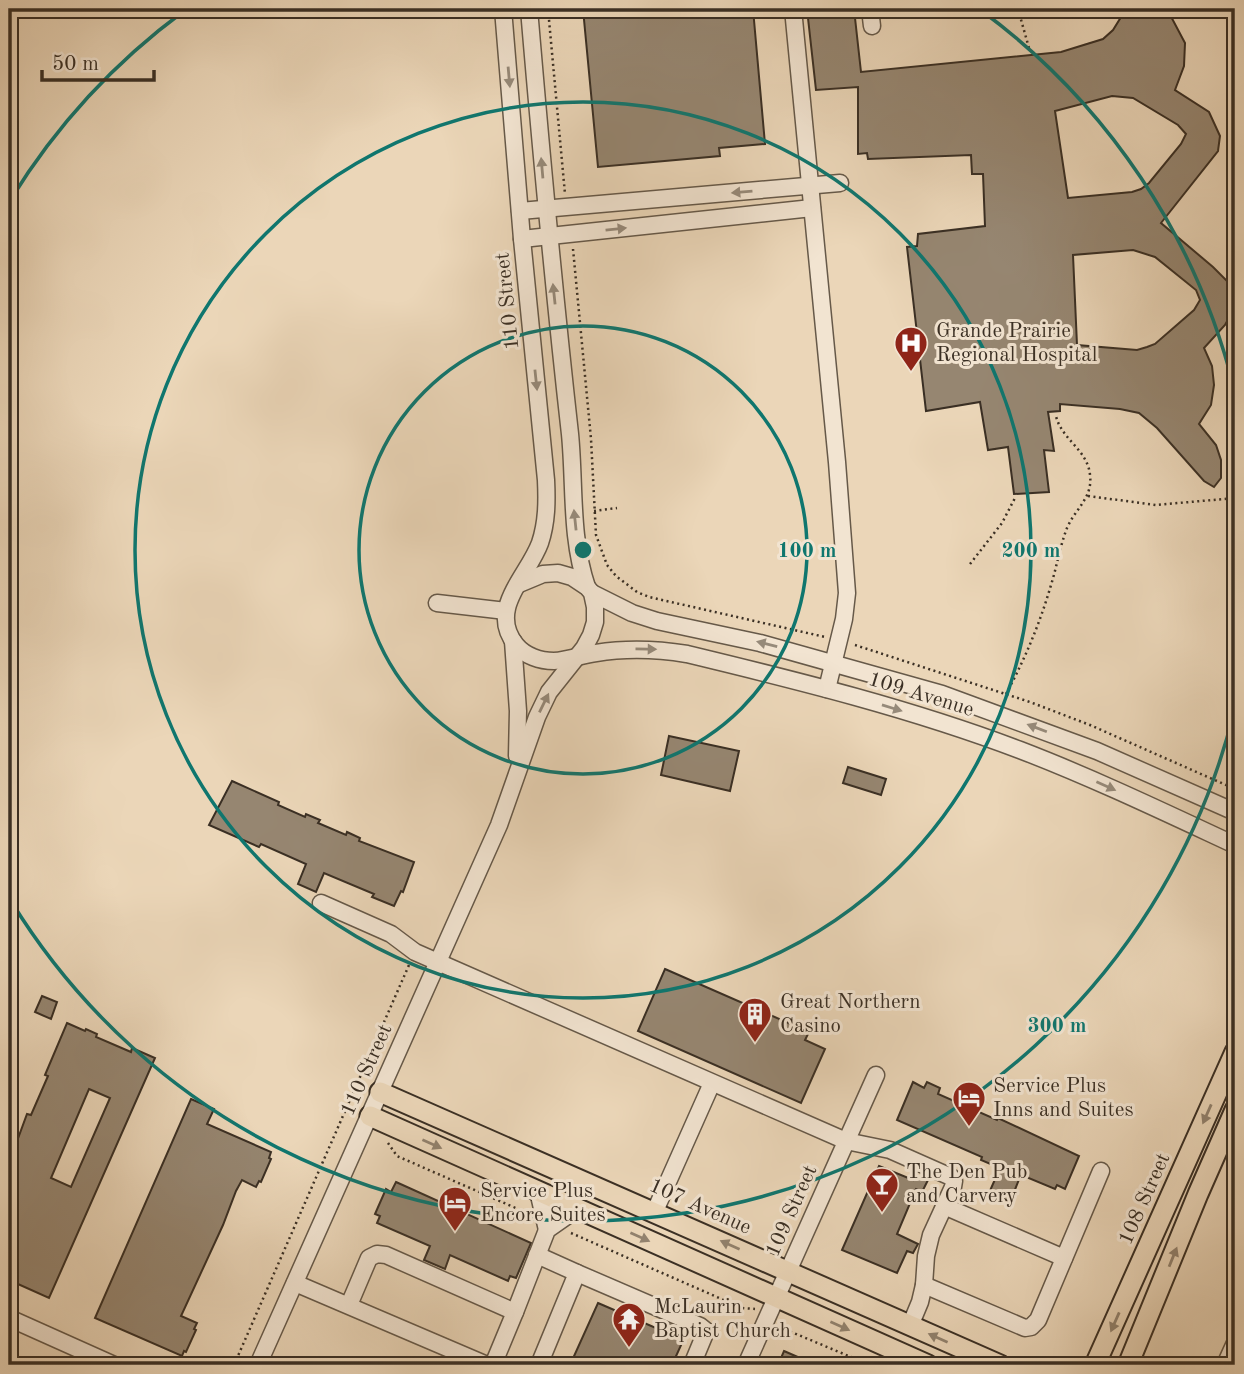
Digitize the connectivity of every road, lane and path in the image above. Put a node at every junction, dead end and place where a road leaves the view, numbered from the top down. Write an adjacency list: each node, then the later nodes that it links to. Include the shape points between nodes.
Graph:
1 (503, 9): 14 (street, 110 Street, one-way to 14)
2 (529, 9): 13 (street, one-way to 2)
3 (548, 9): 11 (path)
4 (793, 9): 10 (street)
5 (870, 9): 7 (street)
6 (1018, 9): 8 (path)
7 (873, 26)
8 (1028, 48)
9 (841, 183): 10 (street)
10 (810, 186): 11 (street, one-way to 11); 12 (street)
11 (566, 208): 13 (street)
12 (812, 208): 15 (street, one-way to 12); 29 (street, via 847,593)
13 (545, 209): 14 (street); 16 (street)
14 (520, 211): 17 (street, 110 Street)
15 (570, 233): 16 (street); 23 (path)
16 (548, 236): 17 (street); 26 (street, one-way to 16, via 578,549)
17 (522, 239): 25 (street, 110 Street, one-way to 25, via 547,503 539,546)
18 (1056, 416): 20 (path, via 1088,465)
19 (1016, 496): 24 (path, via 1002,523)
20 (1088, 496): 21 (path, via 1156,505); 34 (path, via 1068,526 1043,611)
21 (1235, 498)
22 (617, 509): 23 (path)
23 (594, 510): 29 (path, via 596,535 607,565 637,592)
24 (970, 564)
25 (519, 584): 26 (street, via 558,573); 28 (street)
26 (589, 590): 31 (street, via 595,622); 32 (street, 109 Avenue, one-way to 26, via 657,621)
27 (437, 603): 28 (street)
28 (506, 611): 30 (street)
29 (839, 640): 32 (street); 34 (path)
30 (513, 641): 31 (street, via 521,651 544,660); 36 (street, 110 Street, via 518,741)
31 (578, 655): 33 (street, 109 Avenue, one-way to 33, via 665,650); 36 (street, 110 Street, one-way to 31, via 549,692)
32 (833, 662): 33 (street); 37 (street, 109 Avenue, one-way to 32, via 1041,729)
33 (827, 689): 38 (street, 109 Avenue, one-way to 38, via 1020,750)
34 (1006, 694): 35 (path, via 1090,725)
35 (1235, 789)
36 (513, 790): 41 (street, 110 Street)
37 (1235, 812)
38 (1235, 845)
39 (321, 903): 40 (street, via 391,934)
40 (415, 952): 41 (street); 72 (path)
41 (437, 962): 44 (street); 45 (street, 110 Street)
42 (1235, 1052): 81 (main road, 108 Street, one-way to 81)
43 (876, 1075): 49 (street, 109 Street)
44 (712, 1083): 49 (street); 55 (street)
45 (380, 1092): 47 (street, 110 Street); 51 (main road, 107 Avenue)
46 (1235, 1110): 82 (main road, one-way to 46)
47 (370, 1116): 48 (main road); 51 (main road, via 409,1116 561,1180); 61 (street, 110 Street)
48 (392, 1126): 52 (main road, one-way to 52); 56 (path, via 388,1145 397,1156)
49 (846, 1141): 53 (street, via 890,1150 951,1177 953,1187); 59 (street, 109 Street)
50 (1101, 1171): 58 (street)
51 (604, 1189): 55 (main road, 107 Avenue)
52 (538, 1191): 54 (main road); 56 (street)
53 (944, 1206): 58 (street); 62 (street, via 931,1235)
54 (577, 1209): 56 (street); 63 (main road, one-way to 63)
55 (655, 1211): 59 (main road, 107 Avenue, one-way to 55)
56 (548, 1225): 57 (street); 66 (path)
57 (537, 1255): 60 (street); 65 (street)
58 (1064, 1258): 62 (street, via 1038,1320 1026,1328)
59 (788, 1271): 63 (street, 109 Street); 68 (main road, 107 Avenue)
60 (577, 1273): 75 (street); 76 (street, via 700,1326 705,1336)
61 (295, 1283): 64 (street); 73 (street, 110 Street)
62 (924, 1285): 68 (street)
63 (777, 1298): 66 (street, 109 Street); 70 (main road, one-way to 70)
64 (349, 1306): 65 (street, via 369,1258 377,1254); 74 (street)
65 (514, 1312): 74 (street)
66 (769, 1316): 77 (street, 109 Street); 78 (path, via 789,1331)
67 (10, 1323): 71 (street)
68 (910, 1325): 80 (main road, 107 Avenue, one-way to 68)
69 (1235, 1343): 83 (street)
70 (898, 1359): 79 (main road)
71 (114, 1365)
72 (234, 1365)
73 (258, 1365)
74 (490, 1365)
75 (539, 1365)
76 (692, 1365)
77 (746, 1365)
78 (870, 1365)
79 (928, 1365)
80 (1000, 1365)
81 (1096, 1365)
82 (1128, 1365)
83 (1225, 1365)

